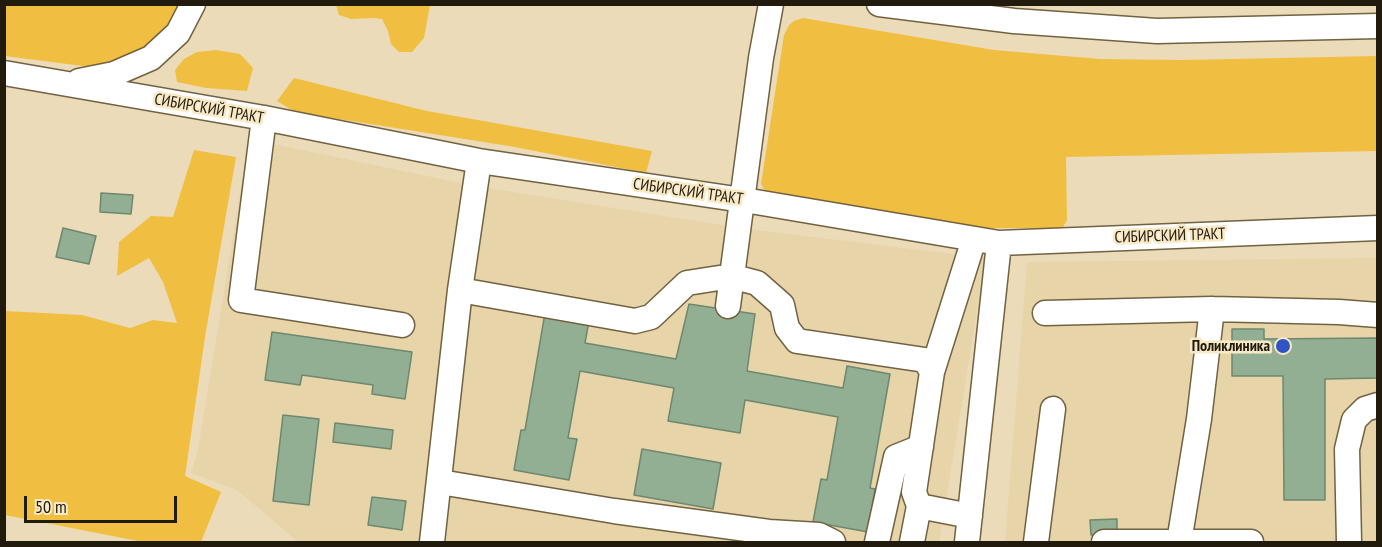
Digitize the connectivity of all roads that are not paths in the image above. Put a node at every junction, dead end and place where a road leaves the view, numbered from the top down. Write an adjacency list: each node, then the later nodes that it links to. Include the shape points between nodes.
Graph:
1 (193, 4): 6 (street, via 178,33 151,58 114,74)
2 (771, 4): 9 (street)
3 (879, 4): 4 (street, via 1014,21 1157,31)
4 (1377, 26)
5 (4, 73): 6 (street, СИБИРСКИЙ ТРАКТ)
6 (65, 84): 7 (street, СИБИРСКИЙ ТРАКТ)
7 (264, 118): 8 (street, СИБИРСКИЙ ТРАКТ); 19 (street, via 241,300)
8 (479, 161): 9 (street, СИБИРСКИЙ ТРАКТ); 14 (street)
9 (743, 200): 11 (street, СИБИРСКИЙ ТРАКТ); 13 (street)
10 (1377, 228): 12 (street, СИБИРСКИЙ ТРАКТ)
11 (974, 239): 12 (street, СИБИРСКИЙ ТРАКТ); 20 (street)
12 (999, 243): 26 (street)
13 (732, 278): 14 (street, via 687,283 651,317 635,321); 15 (street); 20 (street, via 758,283 782,305 787,328 798,341 925,360)
14 (460, 290): 24 (street)
15 (728, 306)
16 (1212, 309): 17 (street); 18 (street); 29 (street)
17 (1045, 313)
18 (1377, 315)
19 (402, 325)
20 (932, 372): 23 (street)
21 (1377, 405): 38 (street, via 1365,409 1354,420 1347,448)
22 (1053, 409): 35 (street)
23 (921, 447): 25 (street, via 914,492); 32 (street, via 896,457)
24 (440, 482): 27 (street, via 614,511); 30 (street)
25 (919, 506): 26 (street); 33 (street)
26 (970, 516): 34 (street)
27 (700, 533): 31 (street, via 819,535)
28 (1154, 542): 29 (street); 36 (street)
29 (1179, 542): 37 (street)
30 (432, 543)
31 (833, 543)
32 (878, 543)
33 (912, 543)
34 (967, 543)
35 (1036, 543)
36 (1104, 543)
37 (1251, 543)
38 (1349, 543)

